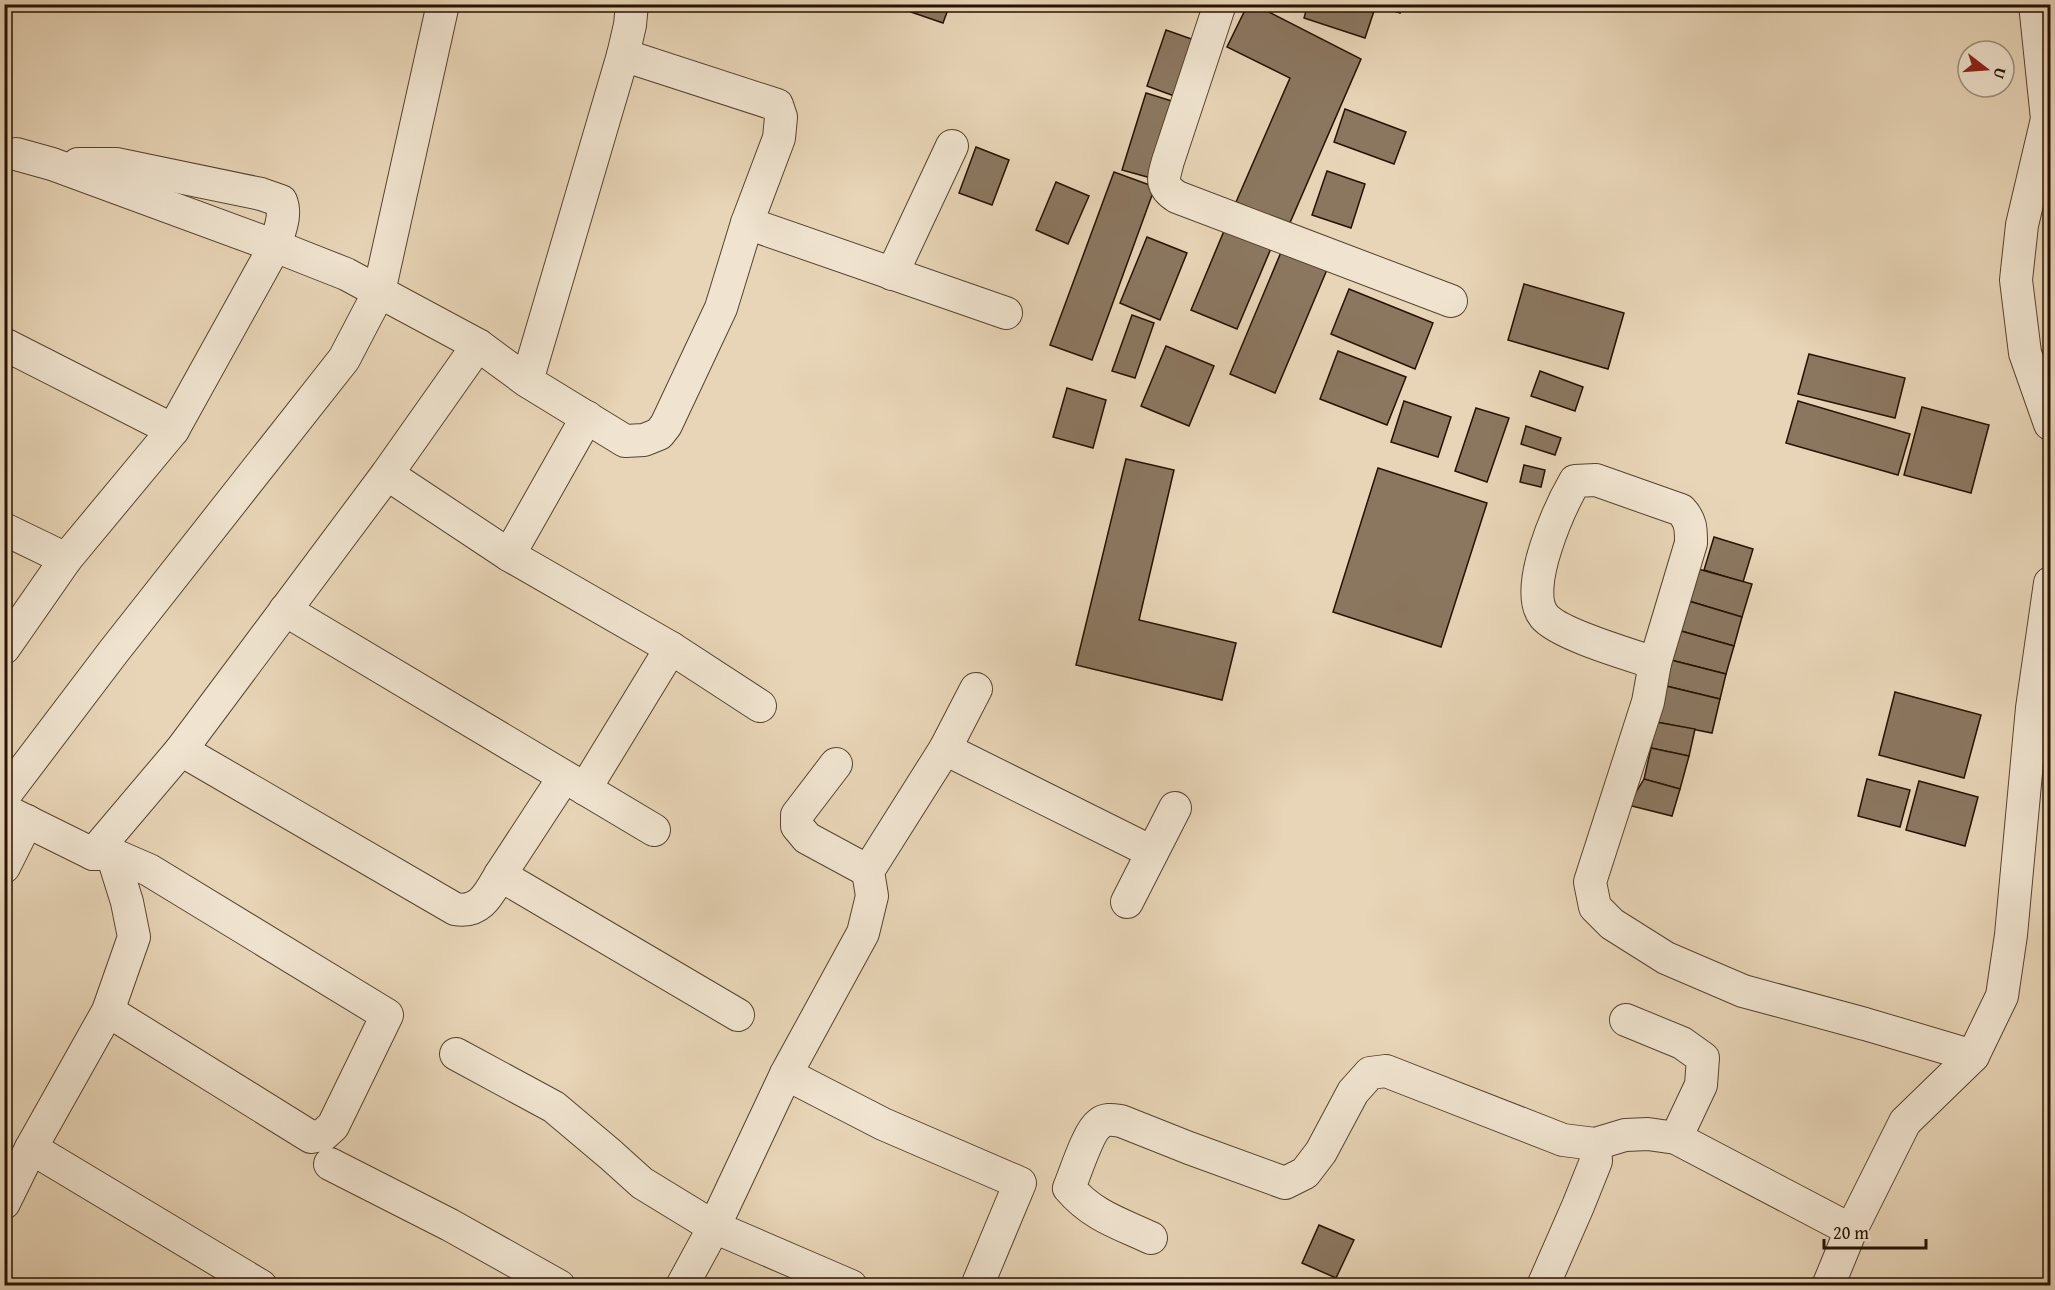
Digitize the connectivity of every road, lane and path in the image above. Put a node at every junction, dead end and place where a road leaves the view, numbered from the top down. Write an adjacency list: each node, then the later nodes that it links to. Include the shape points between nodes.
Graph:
1 (443, 4): 12 (street)
2 (632, 4): 5 (street)
3 (1220, 4): 13 (street, via 1168,161 1164,186 1167,191)
4 (2036, 4): 19 (street, via 2047,119 2022,225 2016,280 2025,352)
5 (623, 55): 9 (street, via 777,105 781,117 779,138); 17 (street)
6 (952, 146): 11 (street)
7 (16, 154): 8 (street)
8 (52, 164): 10 (street); 10 (street, via 116,164 278,199 284,208)
9 (747, 223): 11 (street); 18 (street, via 721,308 659,434 625,441)
10 (274, 246): 12 (street, via 346,274); 20 (street)
11 (892, 274): 14 (street)
12 (379, 292): 16 (street); 36 (street, via 344,358)
13 (1451, 301)
14 (1006, 313)
15 (4, 344): 20 (street)
16 (478, 345): 17 (street); 21 (street)
17 (527, 381): 18 (street)
18 (587, 417): 23 (street)
19 (2050, 424)
20 (173, 430): 24 (street)
21 (387, 474): 23 (street); 26 (street)
22 (4, 528): 24 (street)
23 (509, 555): 28 (street)
24 (66, 559): 27 (street)
25 (2050, 583): 50 (street, via 2032,708 2002,996)
26 (285, 610): 33 (street); 35 (street)
27 (4, 648)
28 (671, 648): 31 (street); 35 (street)
29 (1655, 663): 29 (street, via 1559,627 1544,616 1538,604 1540,565 1562,504 1575,481 1596,480 1681,510 1691,526 1691,543); 50 (street, via 1648,702 1590,882 1595,907 1612,924 1666,958 1743,992)
30 (976, 689): 32 (street)
31 (760, 706)
32 (945, 749): 40 (street); 43 (street)
33 (181, 750): 41 (street); 44 (street, via 455,909 467,912 480,905)
34 (836, 764): 43 (street, via 797,815 797,826 807,838)
35 (574, 783): 39 (street); 44 (street)
36 (4, 796)
37 (1174, 808): 40 (street)
38 (16, 816): 41 (street); 42 (street)
39 (654, 830)
40 (1152, 852): 45 (street)
41 (102, 854): 46 (street, via 127,902 134,937); 46 (street, via 149,870 387,1015 333,1126 316,1138)
42 (4, 867)
43 (868, 872): 51 (street, via 872,896 863,933)
44 (500, 875): 47 (street)
45 (1127, 902)
46 (108, 1011): 55 (street)
47 (738, 1015)
48 (1626, 1020): 52 (street, via 1682,1043 1702,1058 1701,1085)
49 (456, 1053): 57 (street, via 554,1107 642,1183)
50 (1973, 1056): 58 (street, via 1905,1122)
51 (786, 1074): 57 (street); 64 (street, via 883,1124 1020,1183)
52 (1676, 1138): 53 (street, via 1625,1135); 58 (street)
53 (1595, 1144): 59 (street, via 1563,1140 1386,1071 1370,1073 1353,1092 1321,1152 1305,1173 1286,1182 1121,1121 1109,1119 1099,1123 1069,1188 1094,1211); 65 (street, via 1596,1161)
54 (330, 1164): 61 (street)
55 (18, 1165): 56 (street); 60 (street)
56 (4, 1203)
57 (714, 1227): 62 (street); 63 (street)
58 (1851, 1230): 66 (street)
59 (1151, 1238)
60 (261, 1286)
61 (559, 1286)
62 (682, 1286)
63 (851, 1286)
64 (977, 1286)
65 (1543, 1286)
66 (1828, 1286)

